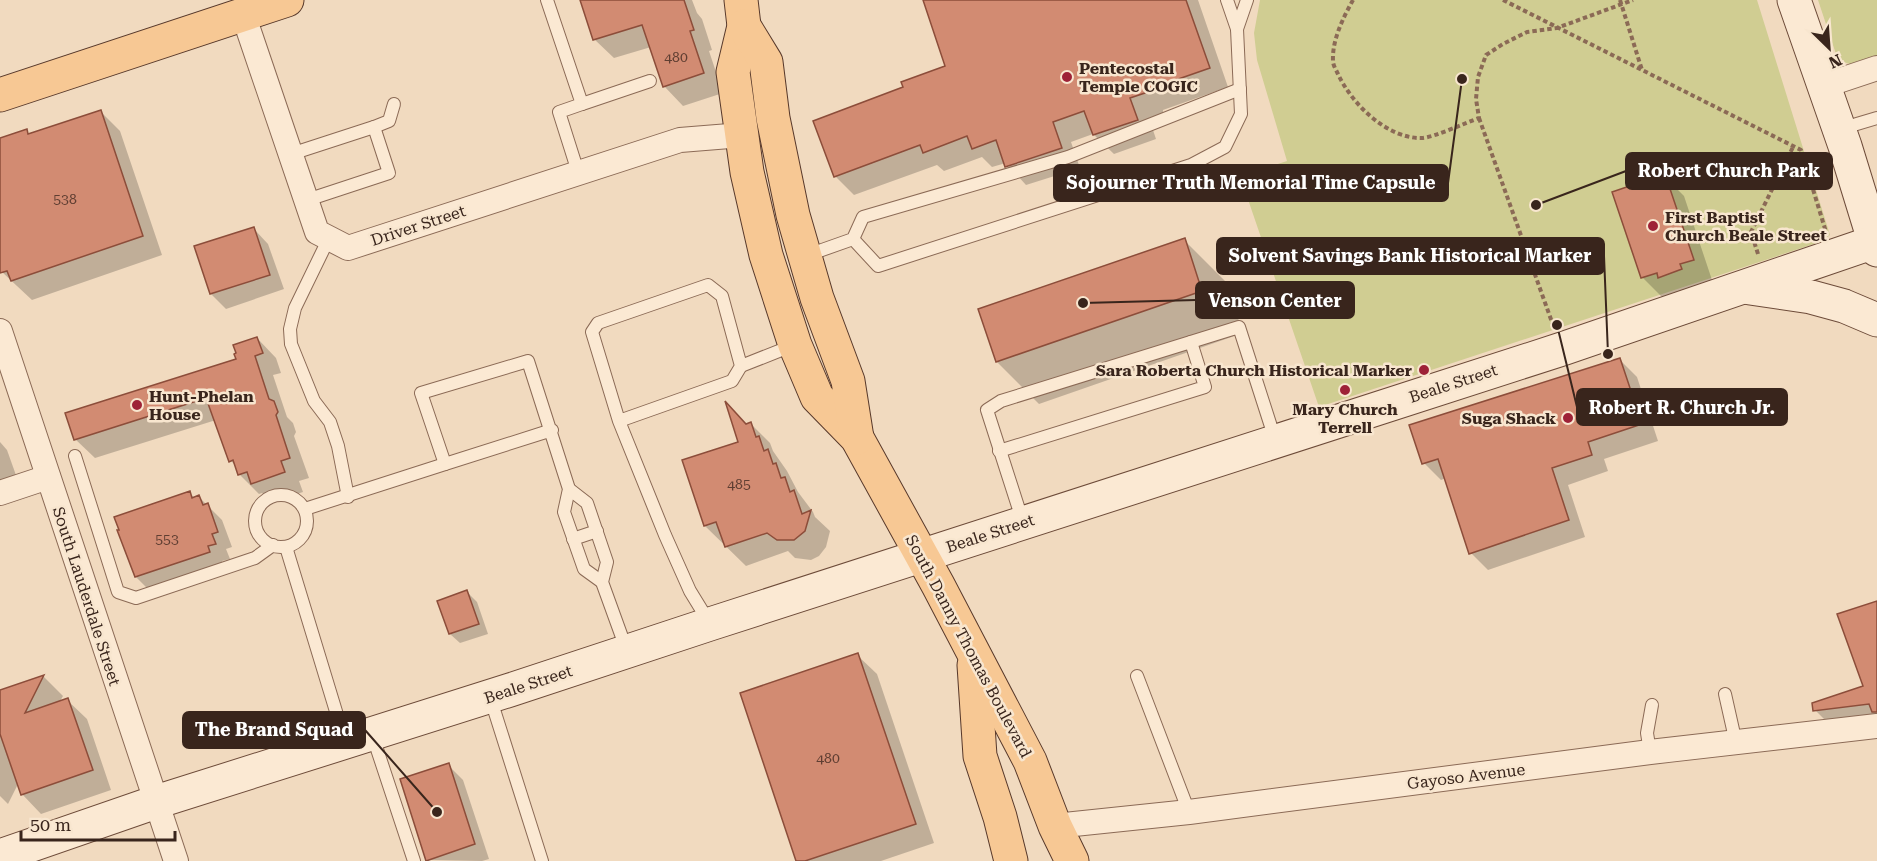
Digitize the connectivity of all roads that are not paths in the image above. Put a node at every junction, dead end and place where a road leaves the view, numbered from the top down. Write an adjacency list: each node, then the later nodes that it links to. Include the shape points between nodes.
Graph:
1 (286, 0): 7 (main road)
2 (547, 0): 15 (lane)
3 (1227, 0): 8 (lane)
4 (1247, 0): 8 (lane)
5 (1794, 0): 11 (street)
6 (742, 13): 19 (main road, South Danny Thomas Boulevard, via 733,72); 26 (main road, South Danny Thomas Boulevard, via 766,62 783,173)
7 (243, 14): 13 (main road); 20 (street)
8 (1237, 29): 12 (lane)
9 (1877, 68): 11 (street)
10 (650, 81): 15 (lane)
11 (1823, 86): 18 (street)
12 (1240, 89): 24 (lane, via 1068,157 863,217); 24 (lane, via 1241,114 1225,147 1191,165 878,266)
13 (0, 95)
14 (394, 104): 17 (lane, via 389,122)
15 (582, 104): 21 (lane, via 559,112)
16 (1877, 118): 18 (lane)
17 (374, 127): 20 (lane); 22 (lane, via 389,173)
18 (1839, 129): 25 (street)
19 (742, 135): 21 (street, Driver Street, via 680,140); 31 (main road, South Danny Thomas Boulevard, via 766,255)
20 (291, 154): 22 (street)
21 (578, 172): 23 (street, Driver Street, via 348,248)
22 (307, 200): 23 (street, via 317,232)
23 (329, 238): 43 (lane, via 295,308 291,344 314,401 330,422)
24 (853, 239): 26 (lane)
25 (1876, 244): 27 (street, Beale Street)
26 (804, 256): 35 (main road, South Danny Thomas Boulevard, via 848,381)
27 (1746, 287): 28 (street, via 1811,297); 36 (street, Beale Street)
28 (1877, 320)
29 (0, 331): 40 (street, South Lauderdale Street)
30 (1191, 342): 36 (lane, via 1239,327); 37 (lane, via 1001,401 987,410); 37 (lane, via 1205,387)
31 (795, 345): 32 (lane); 35 (main road, South Danny Thomas Boulevard, via 817,397)
32 (741, 366): 33 (lane, via 732,381); 33 (lane, via 722,296 708,285 598,323 592,332)
33 (620, 421): 52 (lane, via 690,591)
34 (552, 430): 39 (lane); 39 (lane, via 528,361 421,393); 41 (lane)
35 (857, 438): 50 (main road, South Danny Thomas Boulevard)
36 (1275, 440): 45 (street, Beale Street)
37 (999, 451): 45 (lane)
38 (75, 456): 48 (lane, via 118,592 135,598 255,558)
39 (445, 464): 43 (lane)
40 (48, 477): 42 (street); 63 (street, South Lauderdale Street)
41 (569, 489): 46 (lane, via 587,503); 47 (lane, via 564,512)
42 (0, 493)
43 (348, 496): 44 (lane)
44 (305, 509): 48 (lane, via 287,496 264,502 255,525 263,539); 49 (lane, via 305,530 301,538)
45 (1023, 523): 50 (street, Beale Street)
46 (597, 531): 47 (lane); 51 (lane, via 607,562)
47 (573, 539): 51 (lane, via 584,569)
48 (273, 545): 49 (lane)
49 (286, 547): 60 (lane)
50 (922, 555): 52 (street, Beale Street); 54 (main road, South Danny Thomas Boulevard)
51 (602, 582): 53 (lane)
52 (710, 624): 53 (street, Beale Street)
53 (627, 651): 57 (street, Beale Street)
54 (973, 651): 65 (main road, South Danny Thomas Boulevard, via 1030,761); 70 (main road, via 980,756)
55 (1137, 676): 64 (lane)
56 (1725, 694): 61 (lane)
57 (490, 696): 60 (street, Beale Street); 69 (lane)
58 (1652, 705): 62 (lane, via 1647,733)
59 (1877, 726): 61 (street, Gayoso Avenue)
60 (359, 738): 63 (street, Beale Street); 68 (lane)
61 (1736, 744): 62 (street, Gayoso Avenue)
62 (1650, 752): 64 (street, Gayoso Avenue)
63 (156, 802): 66 (street, Beale Street); 67 (street, South Lauderdale Street)
64 (1189, 812): 65 (street, Gayoso Avenue)
65 (1055, 826): 71 (main road); 72 (main road, South Danny Thomas Boulevard); 73 (main road)
66 (0, 856)
67 (176, 861)
68 (414, 861)
69 (542, 861)
70 (1011, 861)
71 (1049, 861)
72 (1072, 861)
73 (1090, 861)

